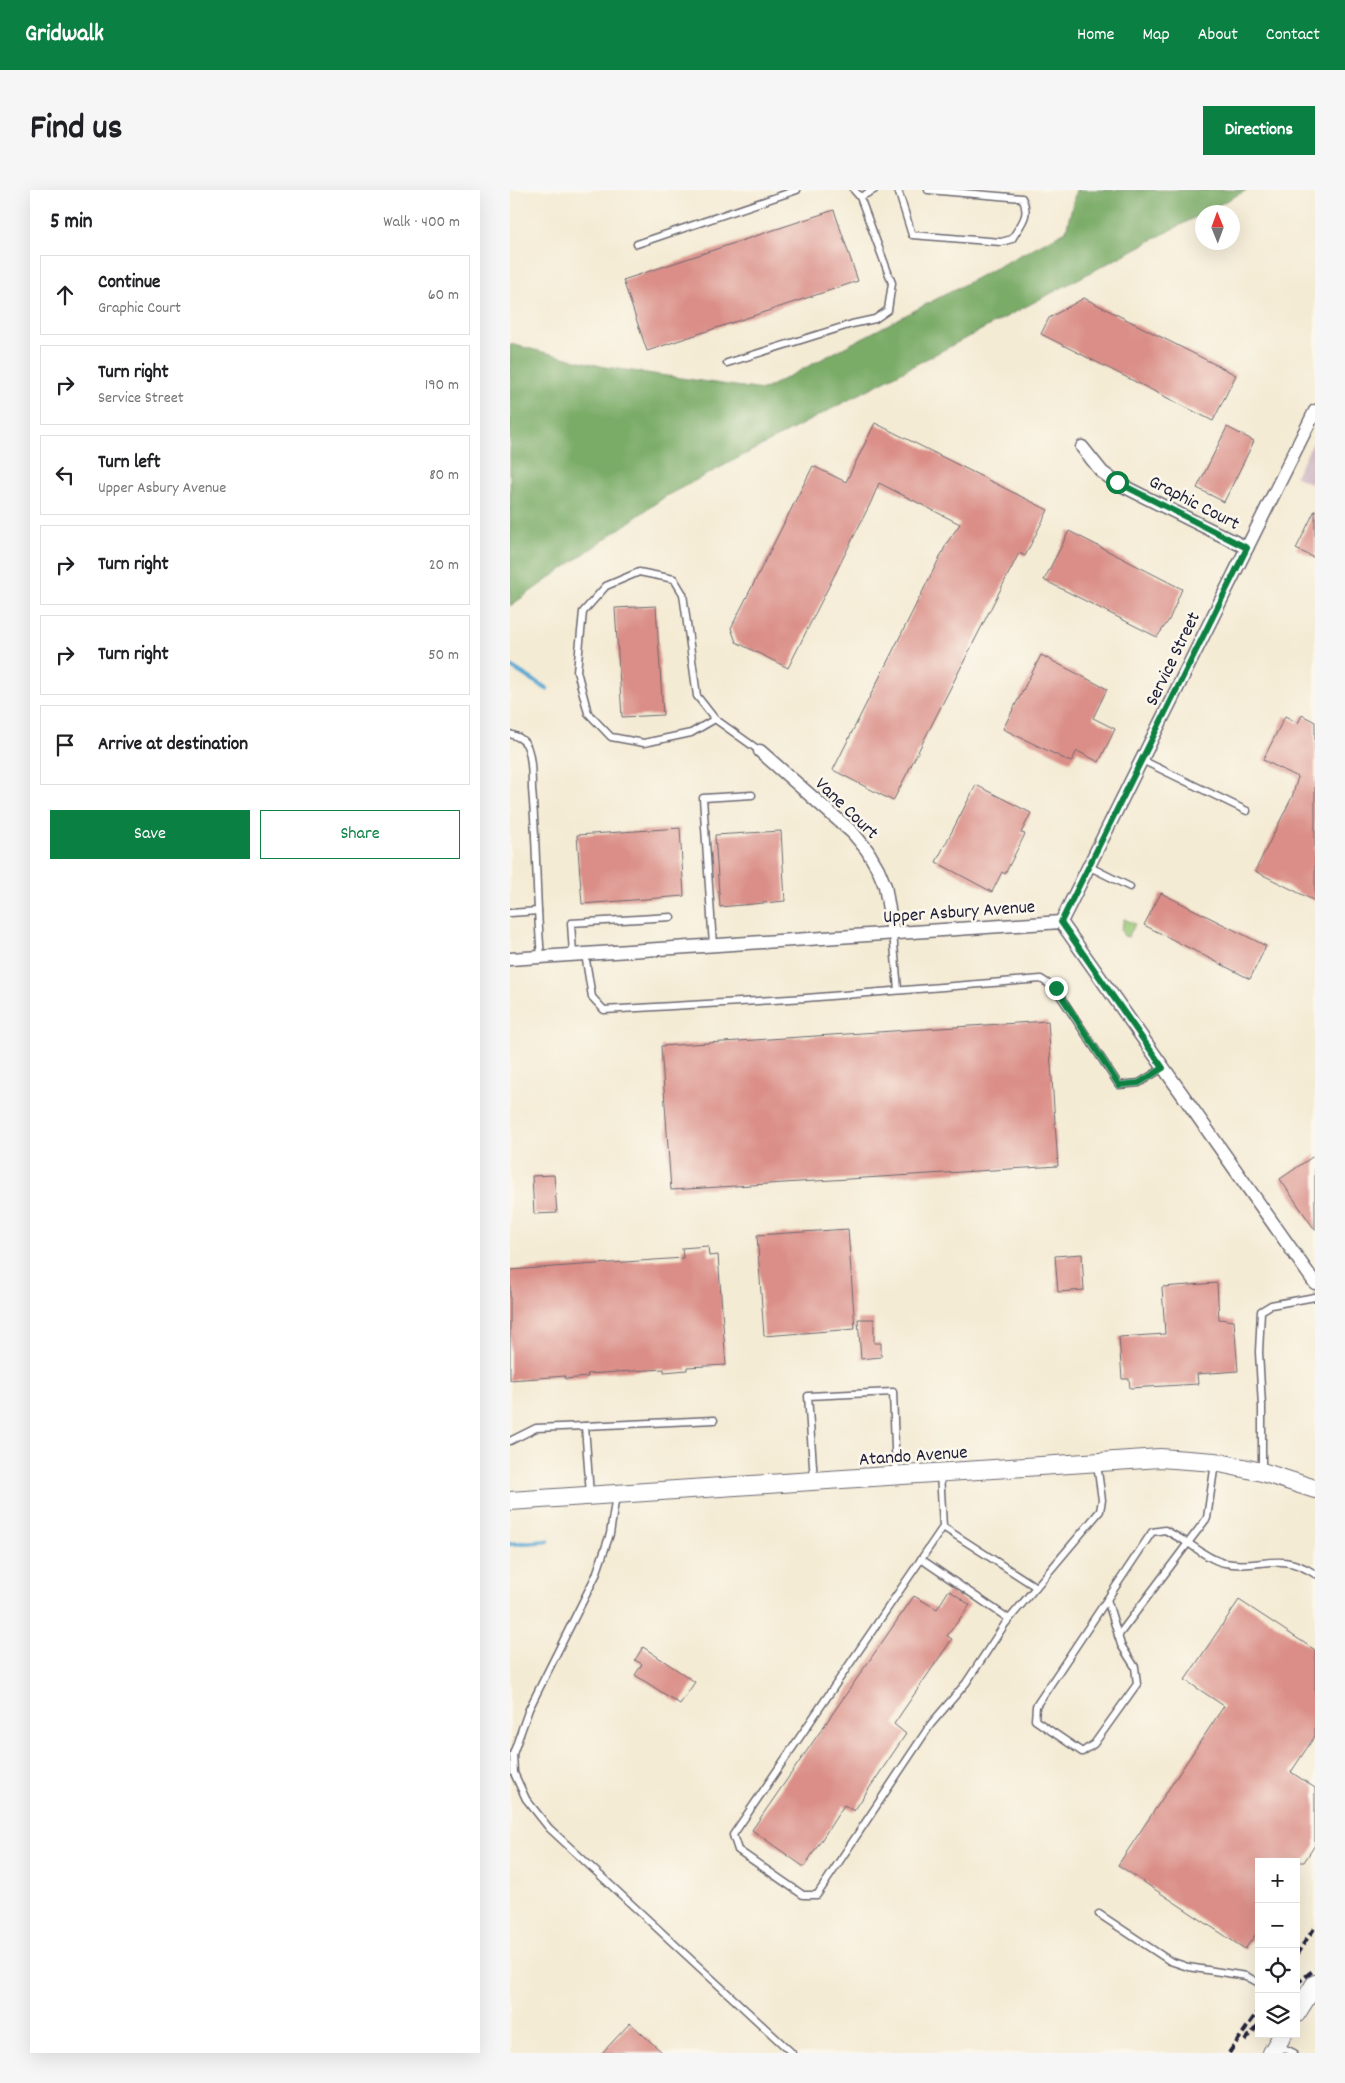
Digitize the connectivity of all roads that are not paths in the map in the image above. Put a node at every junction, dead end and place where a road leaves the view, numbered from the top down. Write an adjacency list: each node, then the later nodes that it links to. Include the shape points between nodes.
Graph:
1 (797, 190): 7 (lane)
2 (854, 190): 6 (lane)
3 (874, 190): 6 (lane)
4 (898, 190): 5 (lane, via 912,235 1001,242 1012,239 1026,215 1022,198)
5 (928, 190)
6 (860, 196): 8 (lane, via 892,283 888,310 875,319)
7 (637, 244)
8 (727, 364)
9 (1315, 411): 11 (street, Service Street)
10 (1082, 447): 11 (street, Graphic Court, via 1102,472 1117,482)
11 (1247, 548): 15 (street, Service Street)
12 (715, 718): 12 (lane, via 697,696 683,594 674,579 638,572 606,586 583,612 577,671 588,713 611,737 644,743 691,733); 14 (lane)
13 (510, 734): 20 (lane, via 526,744 531,766)
14 (760, 751): 24 (street, Vane Court, via 853,833 867,850 884,886)
15 (1142, 760): 17 (lane); 18 (street, Service Street)
16 (752, 795): 25 (lane, via 703,798)
17 (1247, 811)
18 (1088, 866): 19 (lane); 23 (street, Service Street)
19 (1130, 887)
20 (538, 911): 21 (lane); 27 (lane)
21 (510, 913)
22 (671, 917): 26 (lane, via 571,923)
23 (1061, 922): 24 (street, Upper Asbury Avenue); 30 (street, Upper Asbury Avenue)
24 (893, 933): 25 (street, Upper Asbury Avenue); 29 (lane)
25 (713, 945): 26 (street, Upper Asbury Avenue)
26 (579, 954): 27 (street, Upper Asbury Avenue); 29 (lane, via 592,998 604,1010)
27 (541, 957): 28 (street, Upper Asbury Avenue)
28 (510, 959)
29 (898, 990): 30 (lane, via 1041,979 1056,988 1119,1085 1139,1083)
30 (1163, 1068): 31 (street, Upper Asbury Avenue)
31 (1315, 1283)
32 (1315, 1297): 38 (lane, via 1271,1305 1261,1311)
33 (714, 1420): 34 (lane)
34 (585, 1426): 35 (lane, via 536,1428); 44 (lane)
35 (510, 1441)
36 (1215, 1462): 37 (main road, Atando Avenue, via 1160,1458); 38 (main road, Atando Avenue); 47 (lane, via 1207,1518)
37 (1096, 1463): 39 (main road, Atando Avenue); 50 (lane, via 1102,1500 1100,1511)
38 (1262, 1472): 42 (main road, Atando Avenue)
39 (940, 1473): 40 (main road, Atando Avenue); 46 (lane)
40 (896, 1476): 41 (main road, Atando Avenue); 41 (lane, via 892,1392 808,1396)
41 (814, 1482): 43 (main road, Atando Avenue)
42 (1315, 1489)
43 (616, 1494): 44 (main road, Atando Avenue); 54 (lane, via 610,1534 596,1575)
44 (590, 1496): 45 (main road, Atando Avenue)
45 (510, 1502)
46 (943, 1526): 48 (lane); 50 (lane)
47 (1188, 1542): 49 (lane, via 1224,1563 1285,1561); 51 (lane, via 1165,1530 1152,1532); 53 (lane)
48 (921, 1559): 52 (lane); 52 (lane, via 734,1836 738,1850 803,1895 817,1895 931,1724 966,1683)
49 (1315, 1574)
50 (1036, 1587): 52 (lane)
51 (1107, 1599): 53 (lane); 53 (lane, via 1036,1706 1035,1720 1082,1752 1094,1744 1136,1684 1135,1667)
52 (1009, 1620)
53 (1118, 1636)
54 (511, 1753): 60 (lane, via 514,1773 526,1799 549,1828)
55 (1099, 1914): 56 (lane, via 1170,1961 1246,1976)
56 (1255, 1981)
57 (1315, 1984): 58 (main road)
58 (1300, 2005)
59 (1277, 2044): 61 (lane)
60 (792, 2053)
61 (1294, 2053)

